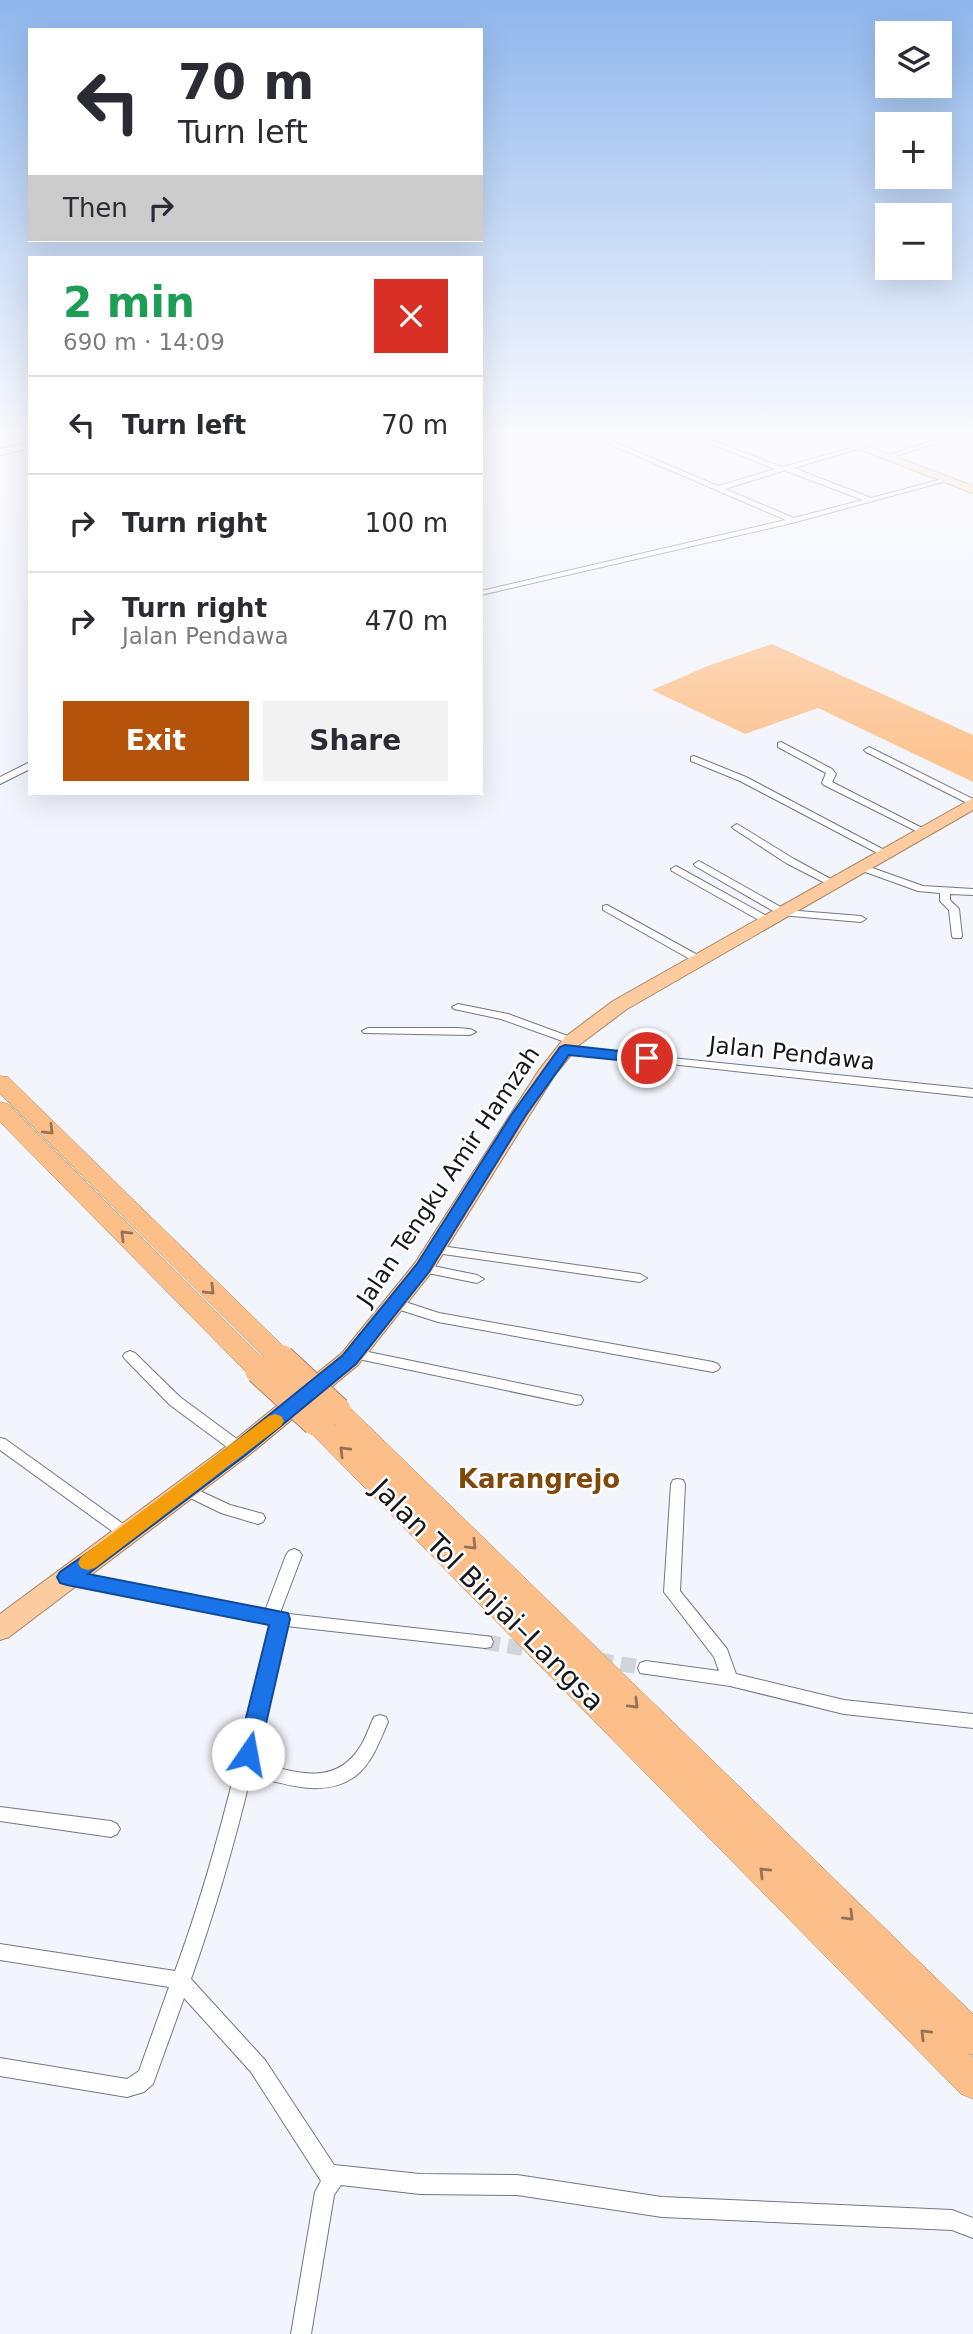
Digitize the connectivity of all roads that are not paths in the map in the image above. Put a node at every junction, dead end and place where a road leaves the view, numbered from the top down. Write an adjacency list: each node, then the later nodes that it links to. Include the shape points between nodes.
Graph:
1 (697, 543): 2 (street)
2 (483, 593)
3 (781, 745): 10 (street, via 829,771 827,783)
4 (869, 750): 8 (street)
5 (694, 759): 11 (street, via 743,779)
6 (28, 766): 7 (street)
7 (0, 781)
8 (973, 803): 10 (highway, Jalan Tengku Amir Hamzah)
9 (737, 827): 15 (street)
10 (923, 831): 11 (highway, Jalan Tengku Amir Hamzah)
11 (885, 853): 13 (highway, Jalan Tengku Amir Hamzah)
12 (699, 864): 19 (street)
13 (861, 867): 15 (highway, Jalan Tengku Amir Hamzah); 16 (street, via 917,888)
14 (676, 869): 19 (street)
15 (833, 883): 19 (highway, Jalan Tengku Amir Hamzah)
16 (945, 892): 17 (street); 21 (street, via 944,901 954,909)
17 (973, 892)
18 (607, 908): 22 (street)
19 (776, 917): 20 (street); 22 (highway, Jalan Tengku Amir Hamzah)
20 (861, 919)
21 (957, 936)
22 (699, 960): 26 (highway, Jalan Tengku Amir Hamzah, via 607,1013)
23 (458, 1007): 24 (street, Jalan Pendawa)
24 (478, 1010): 25 (street, via 469,1035 438,1029); 26 (street, Jalan Pendawa, via 516,1020)
25 (368, 1031)
26 (569, 1045): 28 (street, Jalan Pendawa); 30 (highway, Jalan Tengku Amir Hamzah, via 519,1114)
27 (0, 1082): 37 (highway, Jalan Tol Binjai–Langsa, one-way to 37)
28 (973, 1093)
29 (0, 1110): 37 (highway, Jalan Tol Binjai–Langsa, one-way to 29)
30 (434, 1249): 31 (highway, Jalan Tengku Amir Hamzah); 32 (street)
31 (423, 1268): 33 (street); 34 (highway, Jalan Tengku Amir Hamzah)
32 (640, 1278)
33 (477, 1279)
34 (396, 1304): 35 (highway, Jalan Tengku Amir Hamzah); 38 (street, via 438,1317)
35 (354, 1354): 39 (street); 42 (highway, Jalan Tengku Amir Hamzah)
36 (130, 1356): 42 (street, via 175,1401)
37 (270, 1364): 40 (highway, Jalan Tol Binjai–Langsa, bridge)
38 (713, 1367)
39 (576, 1400)
40 (326, 1416): 61 (highway, Jalan Tol Binjai–Langsa, one-way to 61); 63 (highway, Jalan Tol Binjai–Langsa, one-way to 40)
41 (0, 1443): 46 (street)
42 (240, 1449): 44 (highway, Jalan Tengku Amir Hamzah)
43 (678, 1485): 53 (street, via 672,1592 722,1654)
44 (185, 1489): 45 (street); 46 (highway, Jalan Tengku Amir Hamzah)
45 (258, 1518)
46 (128, 1535): 48 (highway, Jalan Tengku Amir Hamzah)
47 (294, 1555): 49 (street)
48 (67, 1577): 49 (street); 50 (highway, Jalan Tengku Amir Hamzah)
49 (275, 1619): 51 (street); 56 (street)
50 (0, 1629)
51 (485, 1642)
52 (646, 1668): 53 (street)
53 (730, 1679): 54 (street, via 844,1707)
54 (973, 1721)
55 (380, 1722): 56 (street, via 363,1757 333,1782 305,1781)
56 (245, 1766): 60 (street, via 203,1920)
57 (0, 1814): 58 (street)
58 (111, 1829)
59 (0, 1952): 60 (street)
60 (179, 1980): 62 (street, via 146,2077 137,2085 104,2085); 64 (street, via 258,2066)
61 (973, 2038)
62 (0, 2067)
63 (973, 2082)
64 (333, 2180): 65 (street, via 328,2174 420,2184 517,2185 662,2207 952,2220); 66 (street, via 325,2192)
65 (973, 2228)
66 (300, 2334)

